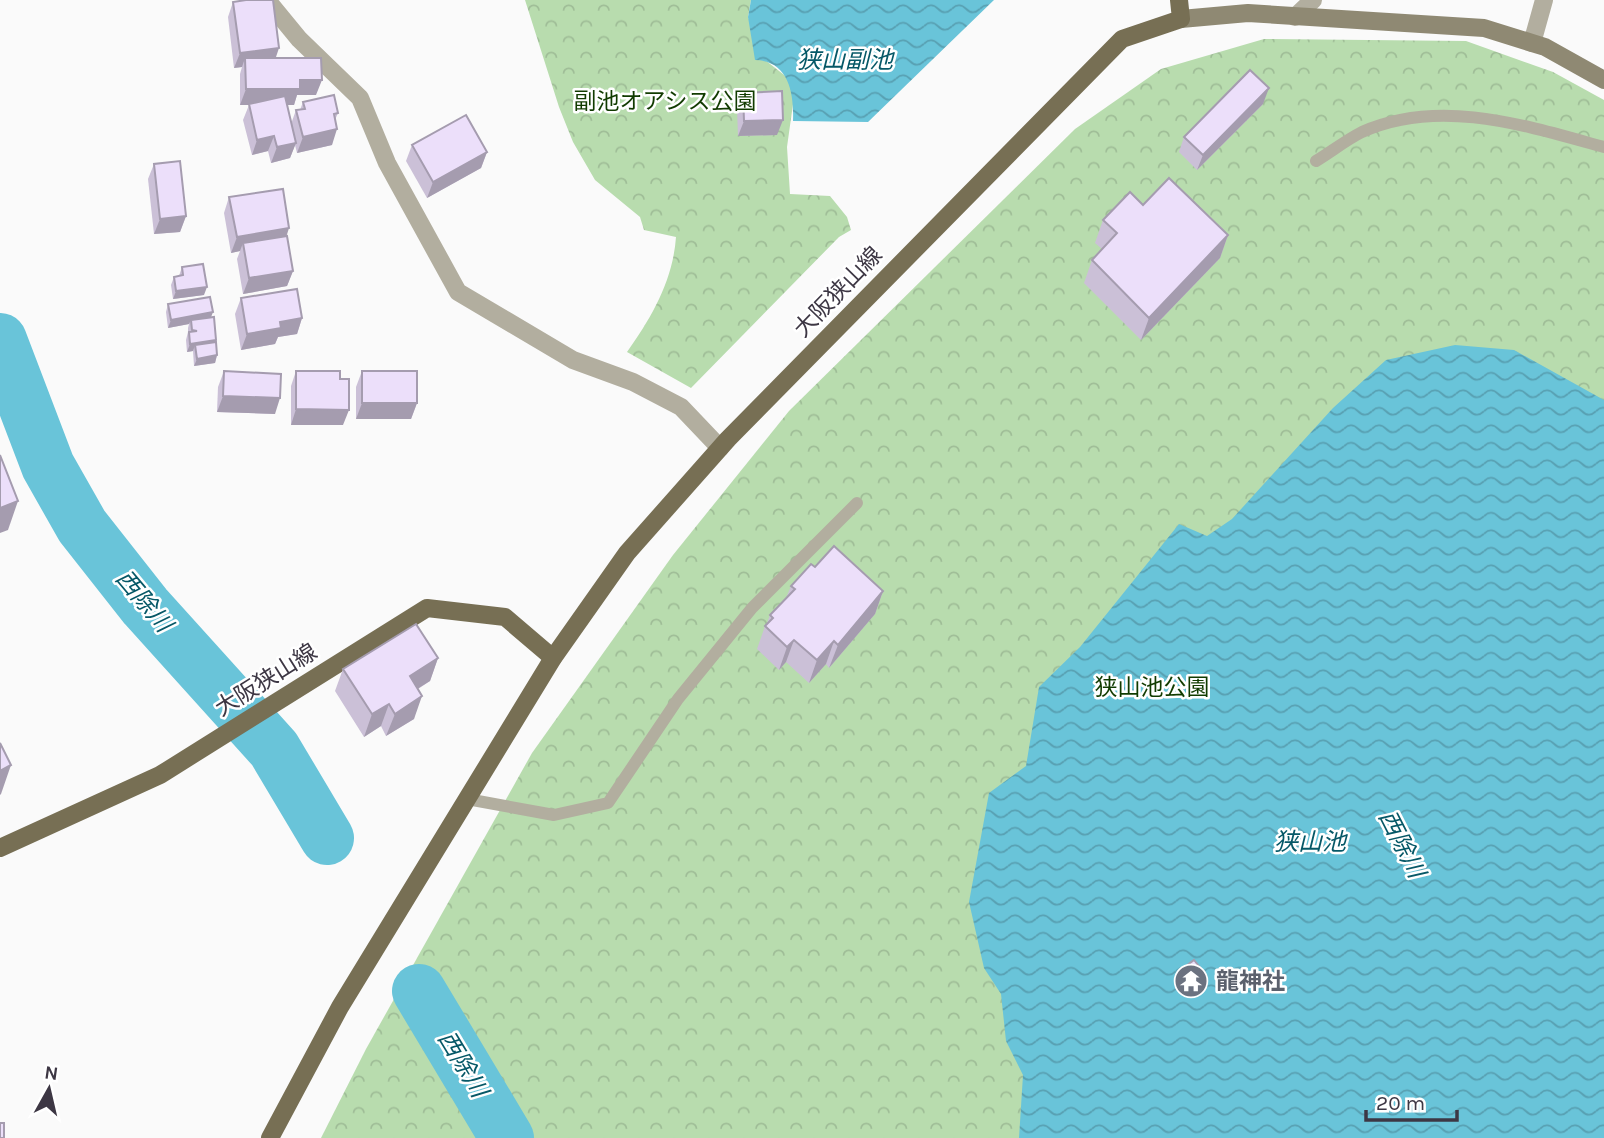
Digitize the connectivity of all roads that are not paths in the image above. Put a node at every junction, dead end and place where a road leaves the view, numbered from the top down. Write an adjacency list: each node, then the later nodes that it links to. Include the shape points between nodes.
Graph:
1 (267, 0): 11 (street, via 299,39 360,97 387,163 458,292 573,360 633,382 681,407)
2 (1179, 0): 6 (main road)
3 (1313, 0): 5 (street)
4 (1544, 0): 7 (street)
5 (1295, 17): 6 (street, via 1248,13); 7 (street, via 1471,27)
6 (1181, 19): 11 (main road, 大阪狭山線, via 1122,39)
7 (1532, 43): 8 (street)
8 (1604, 80)
9 (1604, 147): 10 (lane, via 1503,120 1434,116 1362,132)
10 (1316, 161)
11 (720, 448): 13 (main road, 大阪狭山線, via 627,553)
12 (857, 503): 14 (lane, via 752,608 678,699 608,803 554,815)
13 (553, 658): 14 (main road, 大阪狭山線); 15 (main road, 大阪狭山線, via 505,617 427,608 160,775)
14 (467, 799): 16 (main road, 大阪狭山線, via 340,1007)
15 (0, 848)
16 (270, 1138)

